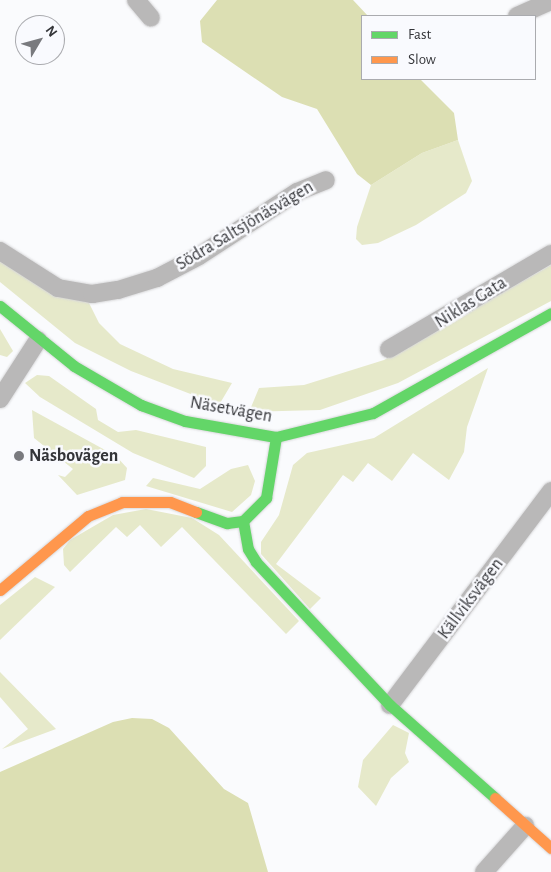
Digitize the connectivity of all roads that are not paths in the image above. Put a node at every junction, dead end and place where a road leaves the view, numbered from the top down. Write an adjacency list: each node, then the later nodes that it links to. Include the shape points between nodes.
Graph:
1 (136, 0): 4 (street)
2 (551, 1): 3 (street)
3 (519, 15)
4 (151, 18)
5 (326, 180): 6 (street, Södra Saltsjönäsvägen, via 297,192 238,234 174,270 118,290 92,294 58,288)
6 (0, 251)
7 (551, 254): 11 (street, Niklas Gata)
8 (0, 306): 10 (street, Näsetvägen)
9 (551, 313): 13 (street, Näsetvägen, via 373,413)
10 (38, 340): 12 (street); 13 (street, Näsetvägen, via 141,405 184,421)
11 (389, 349)
12 (0, 399)
13 (276, 437): 15 (street, via 266,498)
14 (551, 491): 17 (street, Källviksvägen)
15 (243, 521): 16 (street, via 227,523 170,502 122,502 88,516); 17 (street, via 248,548 256,562)
16 (0, 590)
17 (390, 705): 18 (street)
18 (525, 826): 19 (street); 20 (street)
19 (551, 848)
20 (484, 872)

